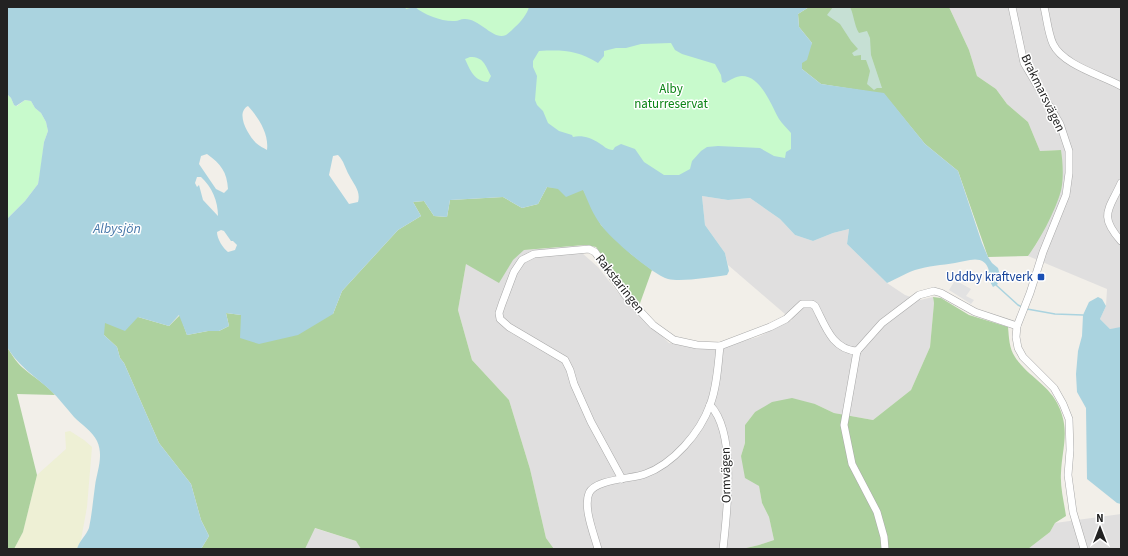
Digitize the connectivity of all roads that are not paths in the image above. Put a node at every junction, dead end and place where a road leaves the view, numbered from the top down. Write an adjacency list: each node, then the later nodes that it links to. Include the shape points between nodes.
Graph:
1 (1012, 7): 6 (street, Brakmarsvägen, via 1024,63 1060,124 1069,151 1066,195)
2 (1044, 7): 3 (street, via 1056,49 1078,65)
3 (1121, 86)
4 (1121, 183): 5 (street, via 1108,211 1107,220 1112,232)
5 (1121, 241)
6 (1017, 326): 8 (street, via 975,312 934,291 919,295 882,323); 14 (street, via 1016,337 1020,352 1054,388 1069,419 1068,475 1073,512)
7 (720, 346): 8 (street, via 770,327 786,319 802,304 808,303 815,306 834,341 843,349); 9 (street); 10 (street, Rakstaringen, via 674,340 653,325 625,295 595,252 589,249 534,254 522,260 514,272 499,313 500,318 509,327 565,360 591,422)
8 (857, 351): 13 (street, via 844,424 852,464 877,512)
9 (710, 405): 10 (street, via 690,438 669,461 644,475); 12 (street, Ormvägen, via 716,411 727,447 729,474)
10 (622, 479): 11 (street, via 603,483 589,492 586,504)
11 (598, 549)
12 (723, 549)
13 (885, 549)
14 (1084, 549)

